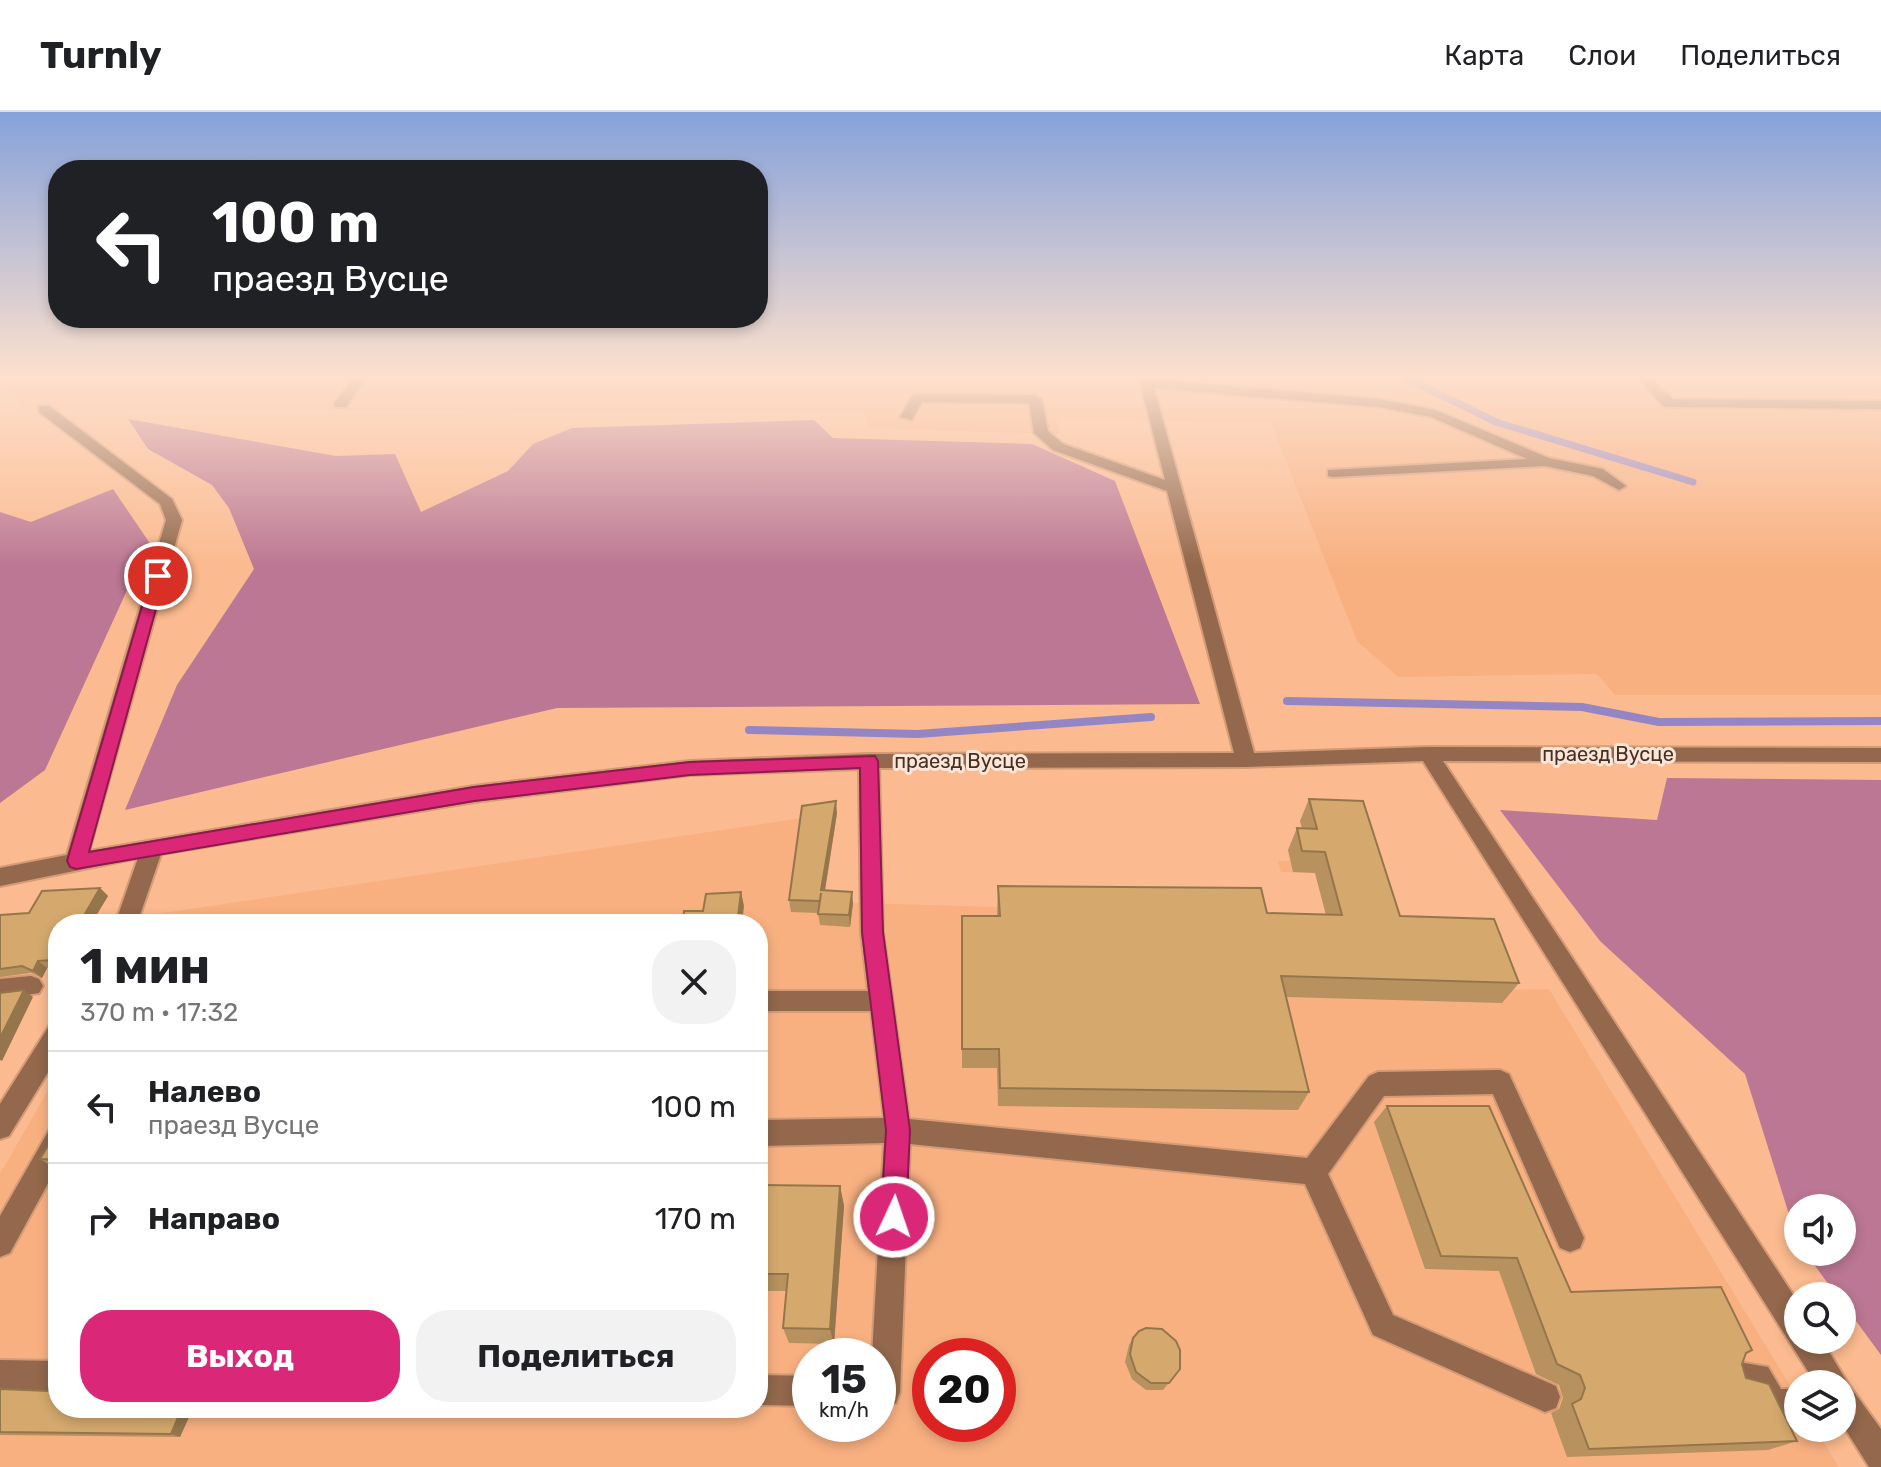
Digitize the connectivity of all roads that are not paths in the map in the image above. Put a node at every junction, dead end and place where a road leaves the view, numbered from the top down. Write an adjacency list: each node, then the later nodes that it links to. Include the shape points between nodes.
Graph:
1 (87, 441): 14 (street, via 167,502 174,520)
2 (1051, 441): 8 (street)
3 (1163, 441): 8 (street)
4 (1502, 441): 5 (street)
5 (1545, 462): 6 (street); 7 (street, via 1598,472)
6 (1333, 473)
7 (1619, 486)
8 (1176, 489): 11 (street)
9 (1428, 754): 10 (street, праезд Вусце); 11 (street, праезд Вусце); 29 (street)
10 (1881, 755)
11 (1246, 760): 12 (street, праезд Вусце)
12 (869, 761): 13 (street, праезд Вусце, via 690,768 474,794); 20 (street, via 872,932)
13 (153, 847): 14 (street, праезд Вусце); 16 (street)
14 (76, 861): 15 (street, праезд Вусце)
15 (0, 877)
16 (130, 914)
17 (31, 986): 18 (street)
18 (0, 989)
19 (768, 1001): 20 (street)
20 (883, 1001): 23 (street)
21 (48, 1050): 22 (street)
22 (0, 1127)
23 (898, 1130): 24 (street); 26 (street); 30 (street)
24 (768, 1133)
25 (48, 1157): 28 (street)
26 (1313, 1172): 27 (street, via 1378,1084 1500,1082); 36 (street, via 1383,1325)
27 (1570, 1238)
28 (0, 1243)
29 (1784, 1306)
30 (888, 1338)
31 (0, 1375): 32 (street)
32 (48, 1376)
33 (1733, 1376): 37 (street, via 1757,1378 1773,1405)
34 (768, 1390): 35 (street)
35 (792, 1391)
36 (1545, 1397)
37 (1784, 1405)
38 (1856, 1420): 39 (street)
39 (1881, 1457)

